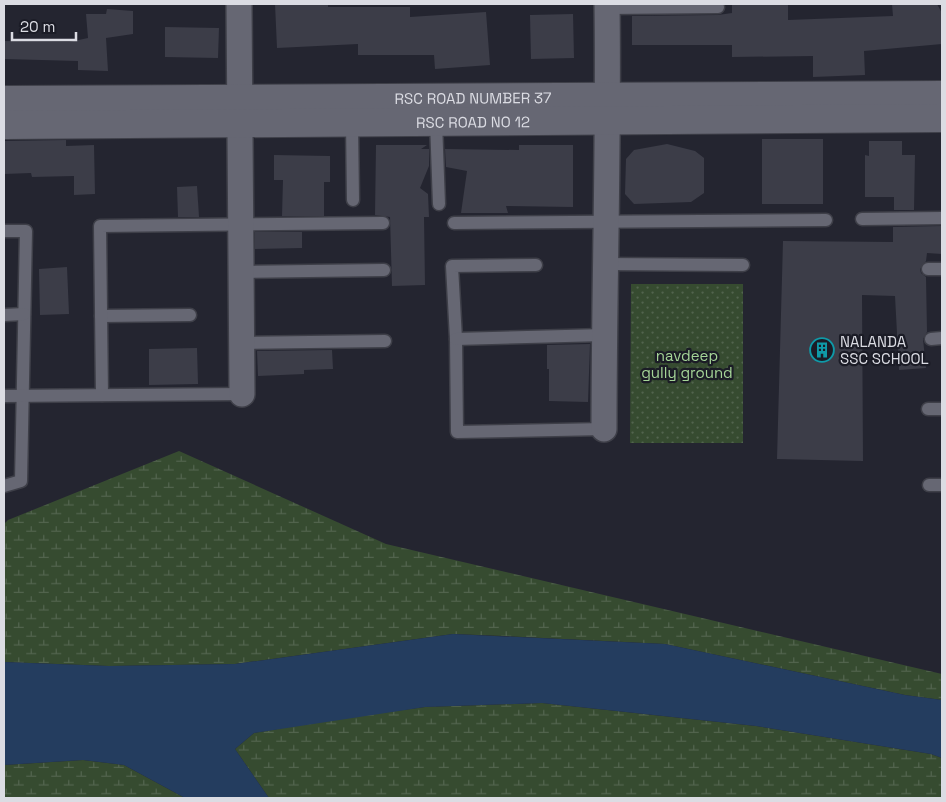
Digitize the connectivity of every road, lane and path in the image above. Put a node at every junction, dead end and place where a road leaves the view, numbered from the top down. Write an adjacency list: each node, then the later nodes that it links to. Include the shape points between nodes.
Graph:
1 (239, 4): 7 (street)
2 (607, 6): 3 (lane); 6 (street)
3 (718, 8)
4 (942, 95): 6 (street, RSC ROAD NUMBER 37)
5 (4, 100): 7 (street, RSC ROAD NUMBER 37)
6 (608, 108): 7 (street, RSC ROAD NUMBER 37); 8 (street, RSC ROAD NO 12); 9 (street, RSC ROAD NO 12); 17 (street)
7 (240, 112): 10 (street, RSC ROAD NO 12); 11 (street, RSC ROAD NO 12); 20 (street)
8 (942, 118)
9 (436, 122): 10 (street, RSC ROAD NO 12); 13 (lane)
10 (352, 123): 12 (lane)
11 (4, 125)
12 (353, 200)
13 (439, 204)
14 (942, 218): 15 (lane)
15 (862, 219)
16 (826, 220): 17 (lane)
17 (606, 222): 19 (lane); 22 (street)
18 (383, 223): 20 (lane)
19 (454, 223)
20 (241, 225): 28 (street); 31 (lane, via 100,226)
21 (4, 232): 29 (lane, via 26,231)
22 (604, 264): 24 (lane); 33 (street)
23 (536, 265): 34 (lane, via 452,266)
24 (743, 265)
25 (928, 269): 26 (lane)
26 (942, 269)
27 (384, 270): 28 (lane)
28 (241, 272): 36 (street)
29 (24, 314): 30 (lane); 40 (lane)
30 (4, 315)
31 (101, 316): 32 (lane); 38 (lane)
32 (190, 316)
33 (604, 336): 34 (lane); 43 (street)
34 (456, 339): 43 (lane, via 457,432)
35 (385, 341): 36 (lane)
36 (242, 343): 37 (street)
37 (242, 394): 38 (lane)
38 (102, 395): 40 (lane)
39 (4, 396): 40 (lane)
40 (21, 396): 46 (lane, via 21,482)
41 (928, 409): 42 (lane)
42 (942, 409)
43 (604, 429)
44 (929, 485): 45 (lane)
45 (942, 485)
46 (4, 486)

